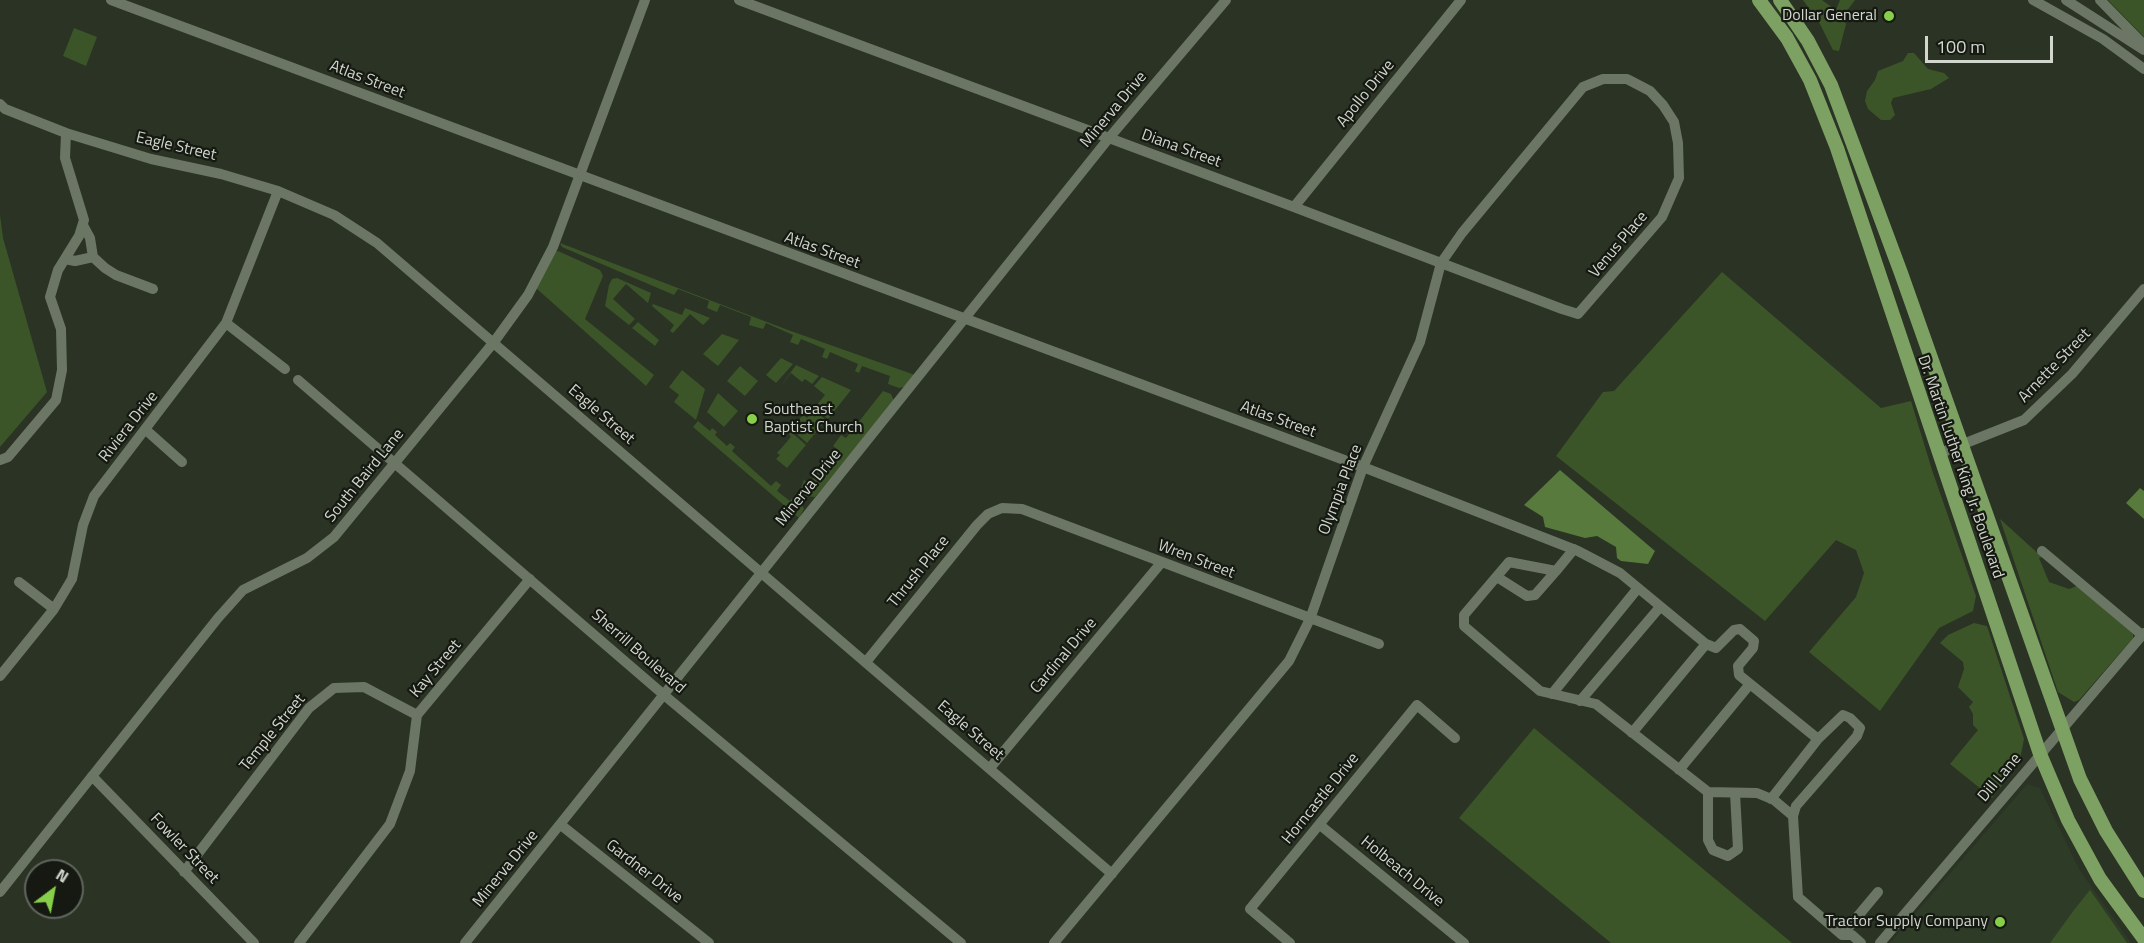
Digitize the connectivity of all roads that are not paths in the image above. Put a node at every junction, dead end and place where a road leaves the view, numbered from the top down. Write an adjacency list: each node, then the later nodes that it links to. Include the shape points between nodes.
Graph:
1 (111, 0): 21 (street, Atlas Street)
2 (645, 0): 21 (street, South Baird Lane)
3 (739, 0): 20 (street, Diana Street)
4 (1226, 0): 20 (street, Minerva Drive)
5 (1461, 0): 23 (street, Apollo Drive)
6 (1759, 0): 38 (main road, Dr. Martin Luther King Jr. Boulevard, via 1796,55 1837,148)
7 (1780, 0): 37 (main road, Dr. Martin Luther King Jr. Boulevard, via 1831,85)
8 (2032, 0): 13 (street)
9 (2066, 0): 12 (street)
10 (2095, 0): 12 (street)
11 (2100, 0): 14 (street)
12 (2109, 27): 13 (street); 15 (street)
13 (2103, 39): 16 (street)
14 (2144, 45)
15 (2144, 50)
16 (2144, 69)
17 (1650, 91): 27 (street, Olympia Place, via 1627,79 1603,79 1582,87); 30 (street, Venus Place, via 1674,122 1679,178 1662,217)
18 (0, 104): 19 (street, Eagle Street, via 5,110)
19 (66, 133): 22 (street, Eagle Street); 24 (street, via 65,158)
20 (1109, 138): 23 (street, Diana Street); 31 (street, Minerva Drive)
21 (580, 176): 31 (street, Atlas Street); 33 (street, South Baird Lane, via 553,247 528,296)
22 (278, 191): 32 (street, Riviera Drive); 33 (street, Eagle Street, via 334,215 377,243)
23 (1294, 207): 27 (street, Diana Street)
24 (83, 225): 25 (street); 26 (street)
25 (93, 257): 26 (street); 28 (street, via 116,275)
26 (65, 259): 39 (street, via 50,297 61,329 62,370 56,400 8,457)
27 (1441, 263): 30 (street, Diana Street); 42 (street, Olympia Place, via 1420,342)
28 (153, 289)
29 (2144, 289): 37 (street, Arnette Street, via 2072,374 2024,420)
30 (1578, 314)
31 (965, 320): 42 (street, Atlas Street); 48 (street, Minerva Drive)
32 (226, 323): 34 (street); 36 (street, Riviera Drive)
33 (494, 342): 41 (street, South Baird Lane); 48 (street, Eagle Street)
34 (285, 369)
35 (298, 380): 41 (street, Sherrill Boulevard)
36 (146, 430): 40 (street); 54 (street, Riviera Drive, via 94,496 83,525 72,579)
37 (1962, 444): 38 (street, Arnette Street); 66 (main road, Dr. Martin Luther King Jr. Boulevard)
38 (1938, 454): 70 (main road, Dr. Martin Luther King Jr. Boulevard)
39 (0, 460)
40 (182, 462)
41 (395, 463): 50 (street, Sherrill Boulevard); 73 (street, South Baird Lane, via 334,537 307,558 243,590)
42 (1364, 467): 44 (street, Atlas Street); 55 (street, Olympia Place)
43 (1002, 508): 46 (street, Wren Street, via 1022,509); 59 (street, Thrush Place, via 977,525)
44 (1574, 549): 47 (street); 52 (street, Atlas Street, via 1595,558)
45 (2042, 550): 56 (street)
46 (1161, 563): 55 (street, Wren Street); 71 (street, Cardinal Drive)
47 (1556, 571): 49 (street, via 1509,562); 49 (street, via 1535,595 1527,596)
48 (760, 572): 59 (street, Eagle Street); 63 (street, Minerva Drive)
49 (1497, 577): 62 (street, via 1464,615 1464,626 1540,691)
50 (530, 579): 63 (street, Sherrill Boulevard); 65 (street, Kay Street)
51 (19, 582): 54 (street)
52 (1638, 588): 53 (street, Atlas Street); 62 (street)
53 (1660, 606): 58 (street, Atlas Street); 64 (street)
54 (54, 609): 60 (street, Riviera Drive)
55 (1310, 619): 57 (street, Wren Street); 81 (street, Olympia Place, via 1289,661)
56 (2143, 634): 66 (street, Dill Lane)
57 (1379, 644)
58 (1706, 644): 61 (street, via 1716,648 1740,629 1754,641 1738,666 1739,675); 67 (street)
59 (866, 662): 71 (street, Eagle Street)
60 (0, 676)
61 (1750, 684): 69 (street); 72 (street)
62 (1552, 694): 64 (street)
63 (664, 695): 78 (street, Minerva Drive); 91 (street, Sherrill Boulevard)
64 (1580, 701): 67 (street, via 1596,704)
65 (417, 715): 80 (street, Temple Street, via 364,687 334,688 309,708); 89 (street, Kay Street, via 410,771 390,824)
66 (2061, 730): 70 (street, Dill Lane); 82 (main road, Dr. Martin Luther King Jr. Boulevard, via 2106,831)
67 (1632, 733): 72 (street)
68 (1455, 738): 79 (street, Horncastle Drive, via 1417,705)
69 (1818, 739): 76 (street); 77 (street, via 1843,715 1860,728 1796,806)
70 (2040, 754): 86 (main road, Dr. Martin Luther King Jr. Boulevard, via 2068,820 2100,879); 96 (street, Dill Lane)
71 (990, 768): 81 (street, Eagle Street)
72 (1680, 770): 74 (street)
73 (92, 776): 80 (street, Fowler Street); 83 (street, South Baird Lane)
74 (1708, 792): 75 (street); 75 (street, via 1708,840 1713,850 1728,856 1737,849)
75 (1735, 792): 76 (street, via 1757,793)
76 (1770, 799): 77 (street)
77 (1793, 816): 85 (street, via 1798,897)
78 (561, 825): 87 (street, Minerva Drive); 90 (street, Gardner Drive)
79 (1320, 825): 93 (street, Horncastle Drive, via 1250,909); 94 (street, Holbeach Drive)
80 (184, 872): 88 (street, Fowler Street)
81 (1112, 874): 92 (street, Olympia Place)
82 (2144, 891)
83 (0, 892)
84 (1878, 892): 85 (street)
85 (1843, 939): 95 (street, via 1852,935)
86 (2144, 939)
87 (467, 942)
88 (254, 943)
89 (300, 943)
90 (709, 943)
91 (961, 943)
92 (1054, 943)
93 (1290, 943)
94 (1464, 943)
95 (1861, 943)
96 (1880, 943)

